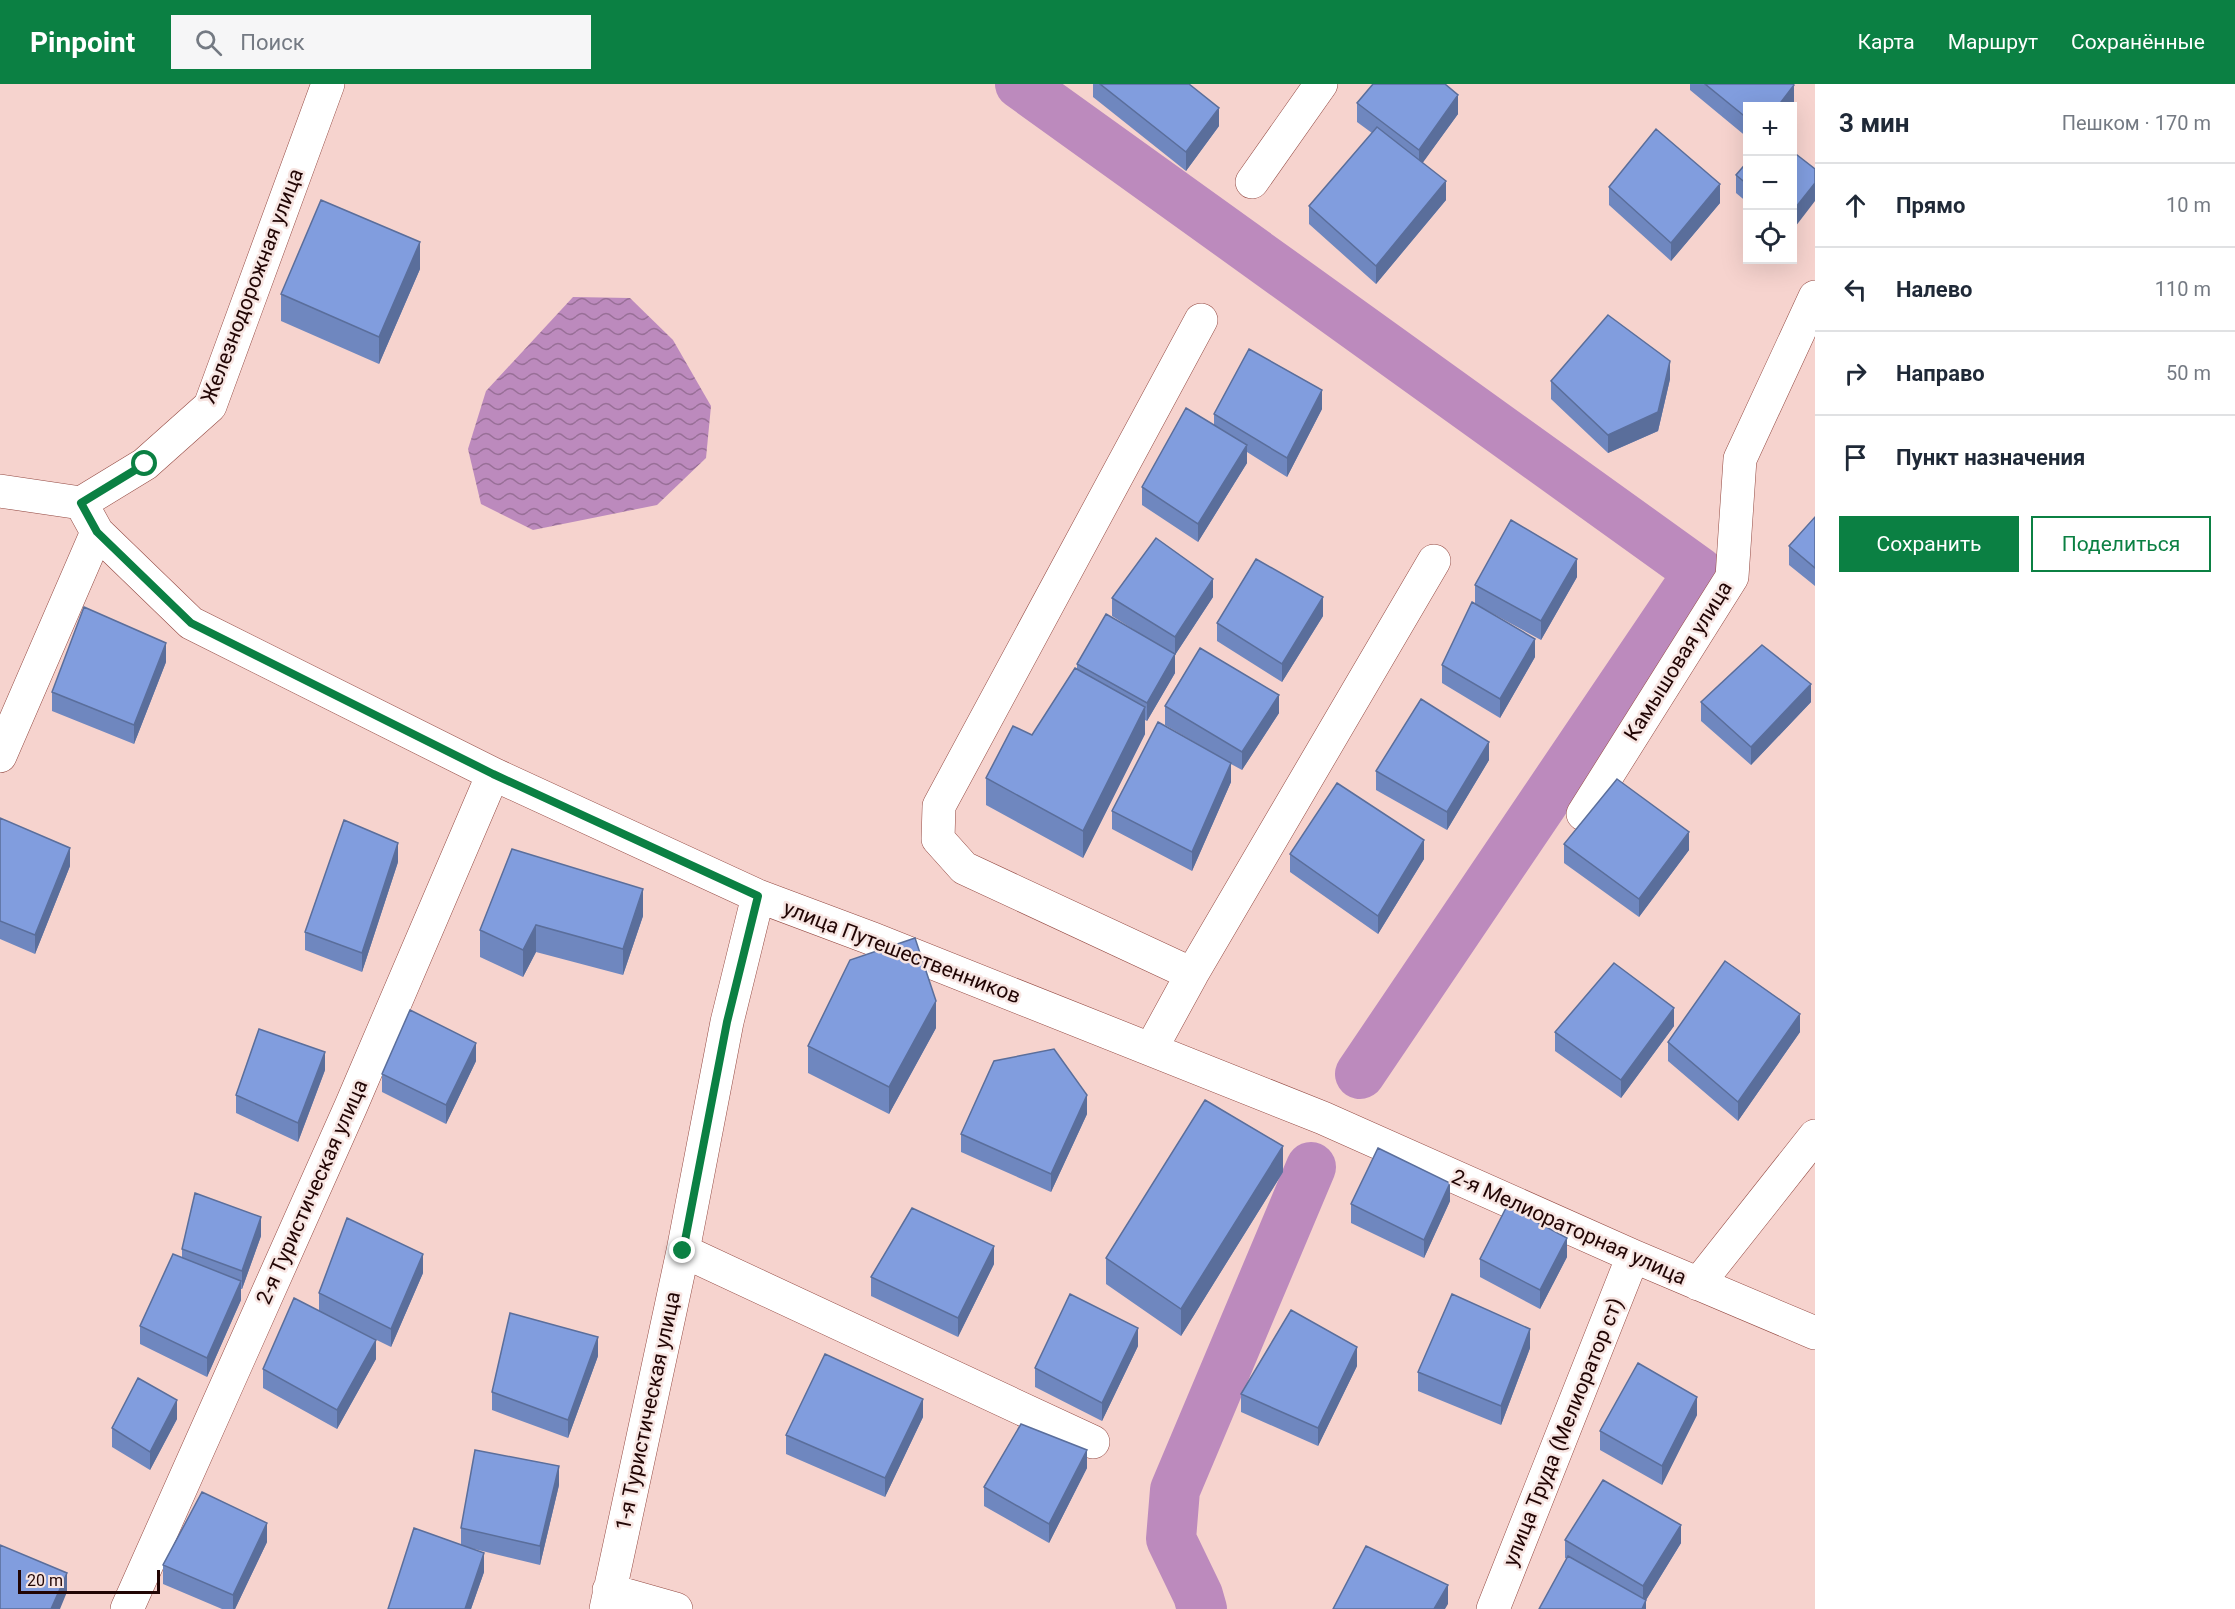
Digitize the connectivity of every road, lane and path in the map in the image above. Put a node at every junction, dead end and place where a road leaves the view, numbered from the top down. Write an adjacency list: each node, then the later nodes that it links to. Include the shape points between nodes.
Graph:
1 (328, 84): 7 (street, Железнодорожная улица, via 210,406 145,464)
2 (1321, 84): 3 (street)
3 (1251, 182)
4 (1815, 297): 12 (street, Камышовая улица, via 1740,459 1732,577)
5 (1201, 321): 14 (street, via 939,806 938,838 964,868)
6 (0, 490): 7 (street)
7 (81, 503): 8 (street, улица Путешественников)
8 (97, 532): 10 (street); 11 (street, улица Путешественников, via 191,623)
9 (1434, 561): 14 (street)
10 (0, 756)
11 (493, 774): 13 (street, улица Путешественников); 24 (street, 2-я Туристическая улица, via 351,1106)
12 (1583, 814)
13 (758, 896): 15 (street, улица Путешественников); 18 (street, 1-я Туристическая улица, via 727,1022)
14 (1192, 974): 15 (street)
15 (1151, 1049): 16 (street, улица Путешественников)
16 (1323, 1118): 19 (street, 2-я Мелиораторная улица)
17 (1815, 1136): 20 (street)
18 (683, 1251): 22 (street); 23 (street, 1-я Туристическая улица)
19 (1633, 1256): 20 (street, 2-я Мелиораторная улица); 26 (street, улица Труда (Мелиоратор ст))
20 (1698, 1284): 21 (street, 2-я Мелиораторная улица)
21 (1815, 1333)
22 (1093, 1442)
23 (608, 1600): 25 (street)
24 (127, 1609)
25 (676, 1609)
26 (1493, 1609)

